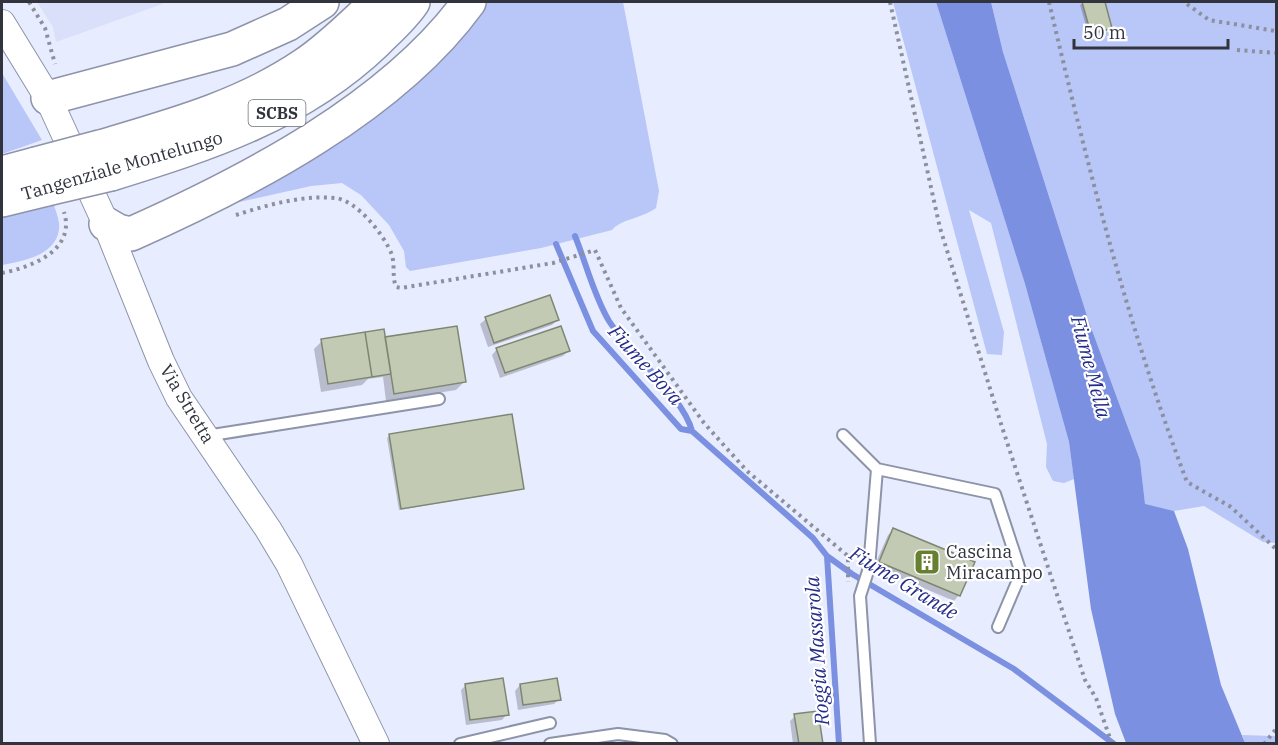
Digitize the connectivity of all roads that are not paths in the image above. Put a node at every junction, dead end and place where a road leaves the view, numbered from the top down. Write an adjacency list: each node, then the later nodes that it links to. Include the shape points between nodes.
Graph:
1 (322, 2): 6 (highway, via 288,24 232,49)
2 (377, 2): 7 (highway, Tangenziale Montelungo / SCBS, via 306,64 271,86)
3 (413, 2): 7 (highway, Tangenziale Montelungo / SCBS, via 359,58 286,109 201,146)
4 (469, 2): 11 (highway, via 380,91 298,149 200,203 131,234)
5 (2, 23): 6 (street, Via Stretta)
6 (48, 98): 11 (street, Via Stretta)
7 (105, 160): 9 (highway, Tangenziale Montelungo / SCBS, bridge)
8 (2, 173): 9 (highway, Tangenziale Montelungo / SCBS)
9 (48, 185): 10 (highway, Tangenziale Montelungo / SCBS)
10 (2, 200)
11 (106, 224): 14 (street, Via Stretta, via 160,361 179,398)
12 (439, 399): 14 (lane)
13 (843, 435): 15 (lane)
14 (206, 436): 18 (street, Via Stretta, via 289,564)
15 (877, 469): 16 (lane, via 995,494 1021,573); 22 (lane, via 869,568 860,596)
16 (998, 627)
17 (550, 723): 19 (lane)
18 (376, 744)
19 (460, 744)
20 (550, 744): 21 (lane, via 618,734)
21 (672, 744)
22 (870, 744)

